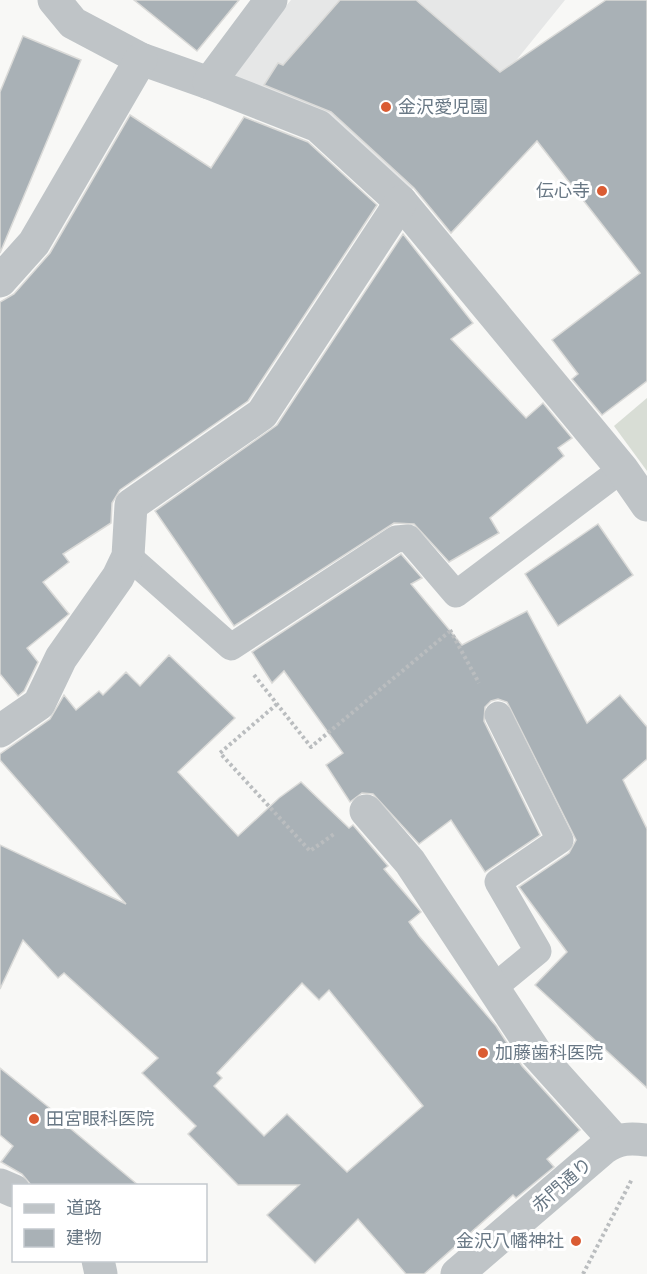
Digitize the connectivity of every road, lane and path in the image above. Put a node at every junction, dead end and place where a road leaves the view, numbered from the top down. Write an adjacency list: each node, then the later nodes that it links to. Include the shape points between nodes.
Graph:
1 (54, 0): 3 (street, via 74,23)
2 (272, 0): 4 (street)
3 (141, 59): 4 (street); 6 (street, via 34,243)
4 (209, 83): 5 (street, via 318,126)
5 (401, 202): 7 (street); 9 (street, via 262,414 131,505)
6 (0, 281)
7 (622, 470): 8 (street); 10 (lane)
8 (647, 505)
9 (128, 556): 12 (lane); 15 (street, via 118,577 61,658 39,704)
10 (456, 594): 11 (path); 12 (lane, via 408,538 396,539)
11 (450, 632): 13 (path, via 311,747); 14 (path)
12 (231, 647): 13 (path)
13 (277, 704): 16 (path, via 220,753 310,851)
14 (498, 715): 17 (lane, via 560,840 498,882 538,951)
15 (0, 731)
16 (366, 811): 17 (street, via 410,862)
17 (492, 989): 19 (street, via 536,1053)
18 (647, 1140): 19 (street)
19 (615, 1141): 21 (street, 赤門通り)
20 (636, 1171): 22 (path)
21 (457, 1274)
22 (583, 1274)

